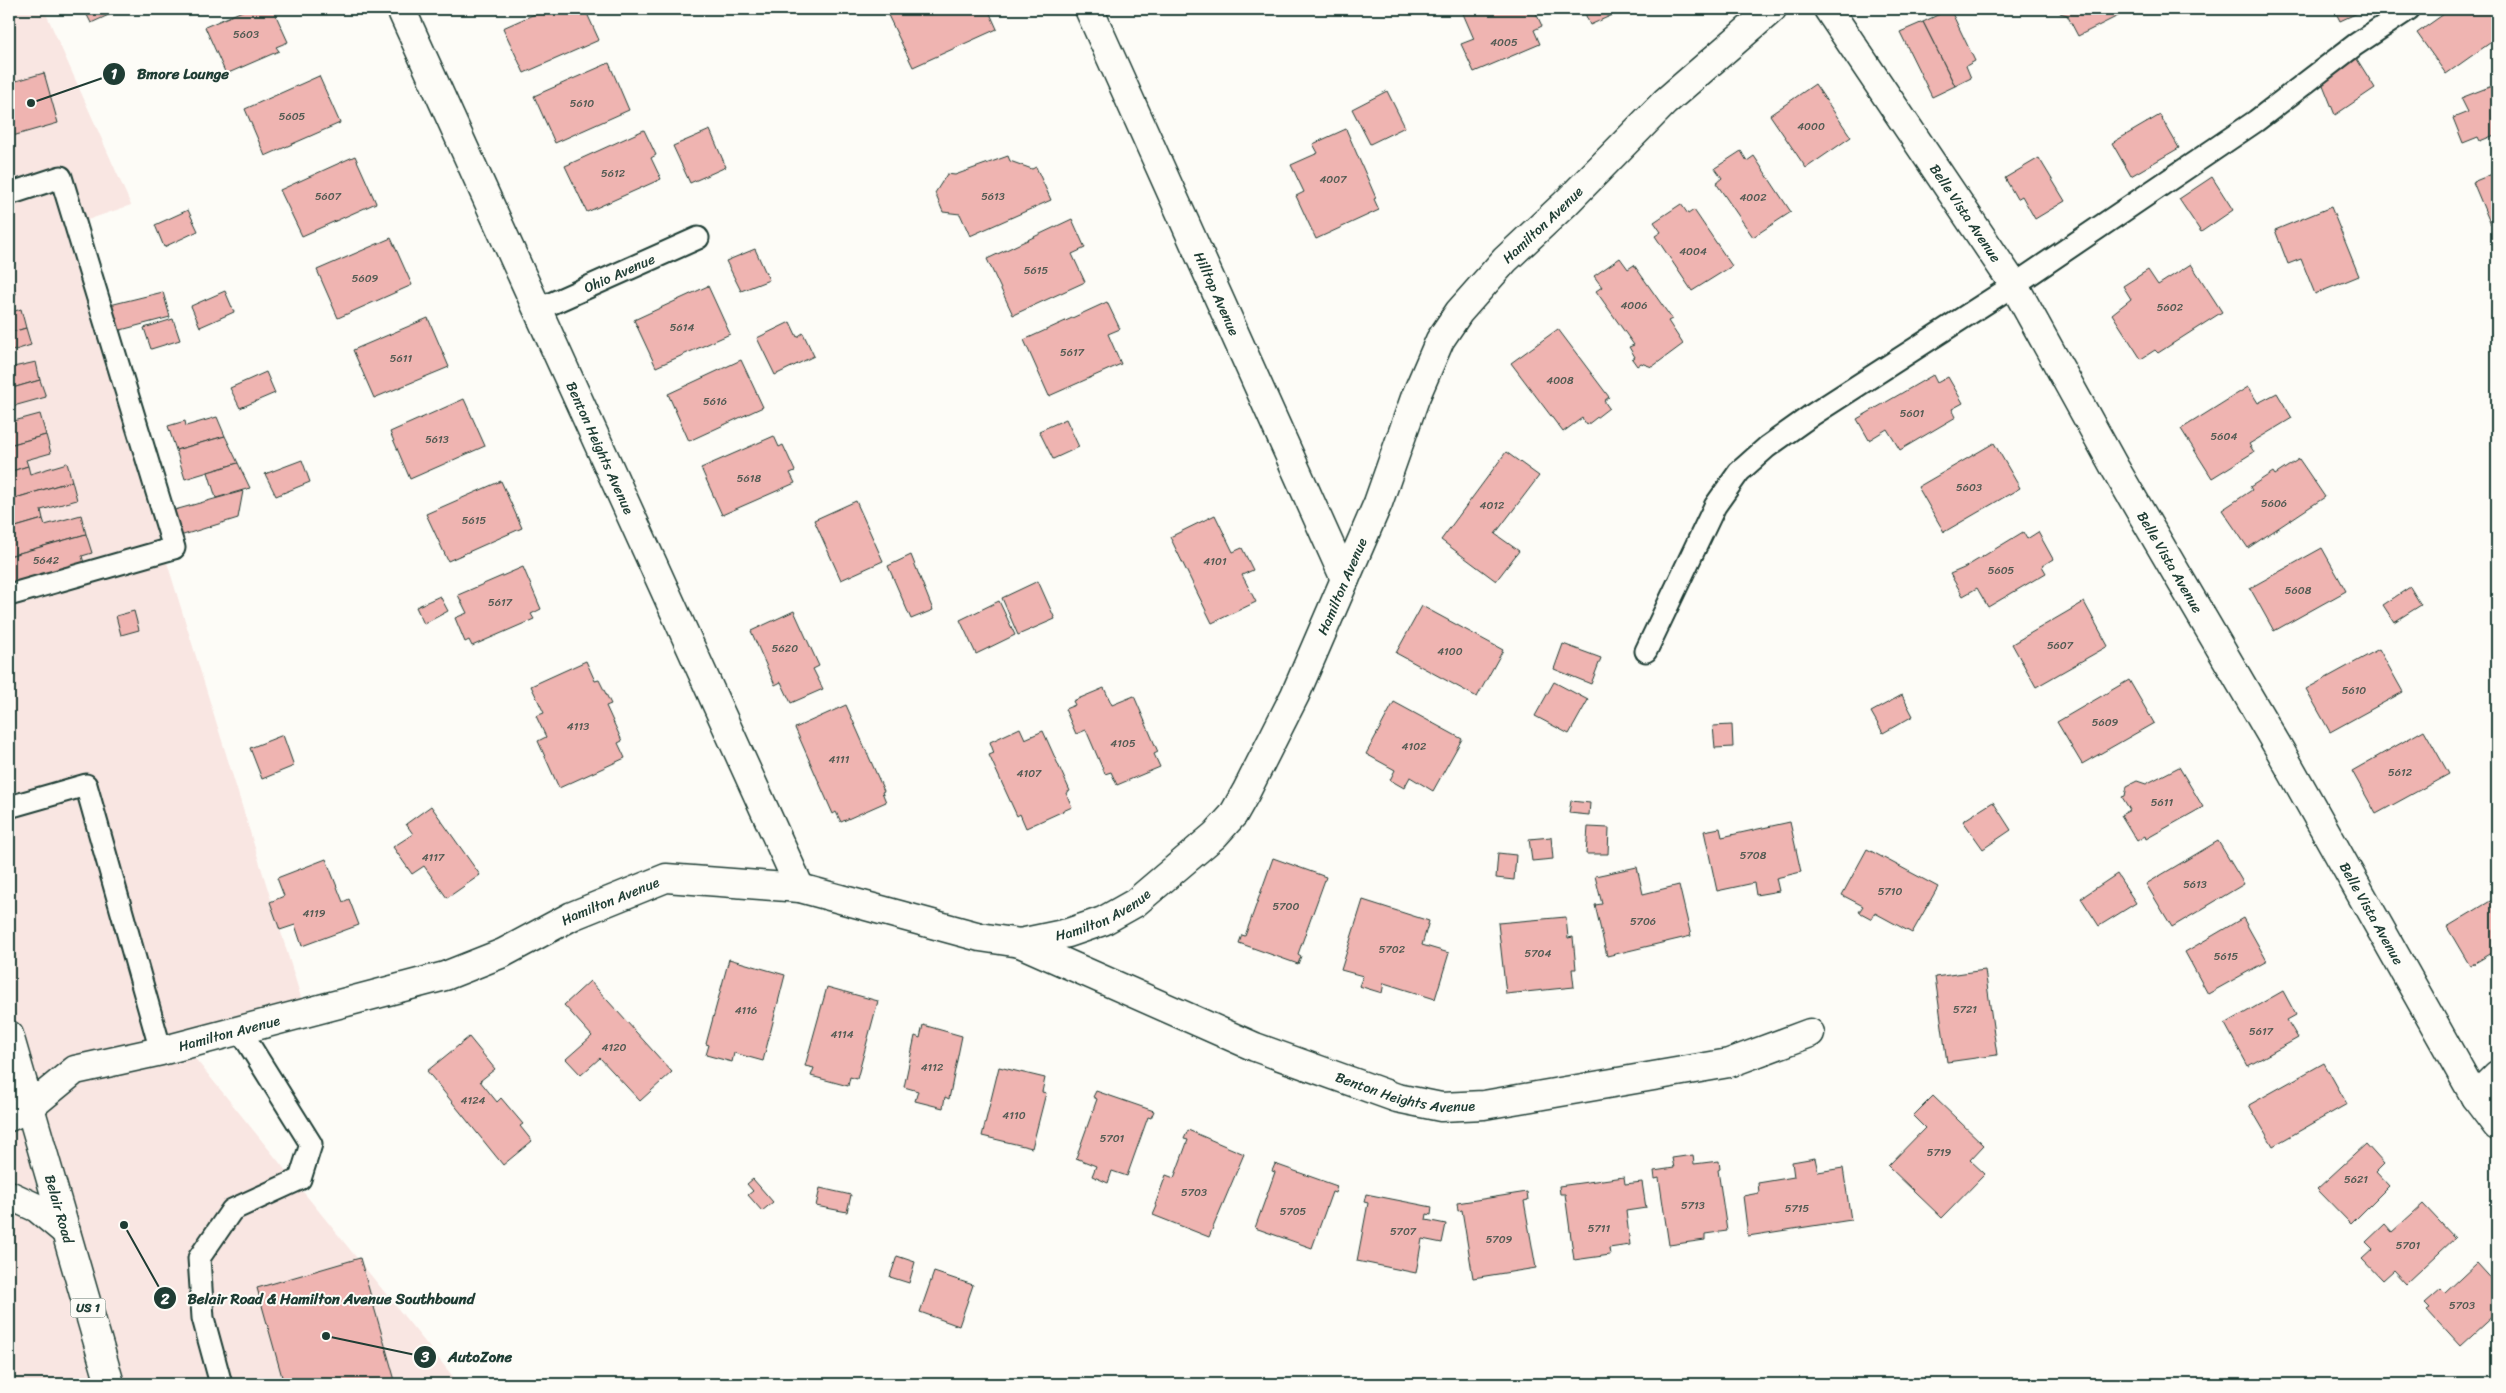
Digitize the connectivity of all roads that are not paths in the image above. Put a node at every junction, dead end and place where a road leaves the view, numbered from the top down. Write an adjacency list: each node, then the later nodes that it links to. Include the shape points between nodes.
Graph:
1 (401, 9): 9 (street, Benton Heights Avenue)
2 (1089, 9): 10 (street, Hilltop Avenue)
3 (1772, 9): 10 (street, Hamilton Avenue, via 1665,102 1505,260 1459,312 1440,340 1415,398 1378,503)
4 (1828, 9): 8 (street, Belle Vista Avenue)
5 (2409, 9): 8 (lane, via 2355,45 2256,121)
6 (9, 194): 11 (lane, via 61,177 174,548)
7 (698, 238): 9 (lane, Ohio Avenue)
8 (2014, 285): 12 (lane, via 1812,415 1738,472 1715,506); 21 (street, Belle Vista Avenue)
9 (539, 309): 14 (street, Benton Heights Avenue)
10 (1345, 578): 15 (street, Hamilton Avenue, via 1295,695 1246,792 1221,829 1135,903 1104,920 1068,933)
11 (9, 595)
12 (1646, 651)
13 (9, 807): 19 (lane, via 86,785)
14 (800, 888): 15 (street, Hamilton Avenue, via 980,937); 16 (street, Hamilton Avenue, via 666,878 572,916 503,953 445,976)
15 (1020, 943): 17 (street, Benton Heights Avenue, via 1255,1047 1397,1098 1441,1107 1484,1106 1729,1063)
16 (240, 1030): 19 (street, Hamilton Avenue); 27 (lane, via 310,1144 300,1179 232,1210 199,1258 203,1318)
17 (1810, 1033)
18 (9, 1035): 22 (street, Belair Road / US 1)
19 (161, 1051): 22 (street, Hamilton Avenue, via 75,1070)
20 (2497, 1075): 21 (street)
21 (2474, 1097): 23 (street, Belle Vista Avenue)
22 (19, 1112): 25 (street, Belair Road / US 1)
23 (2497, 1126)
24 (9, 1195): 25 (street, via 37,1208)
25 (66, 1232): 26 (street, Belair Road / US 1)
26 (110, 1384)
27 (221, 1384)

